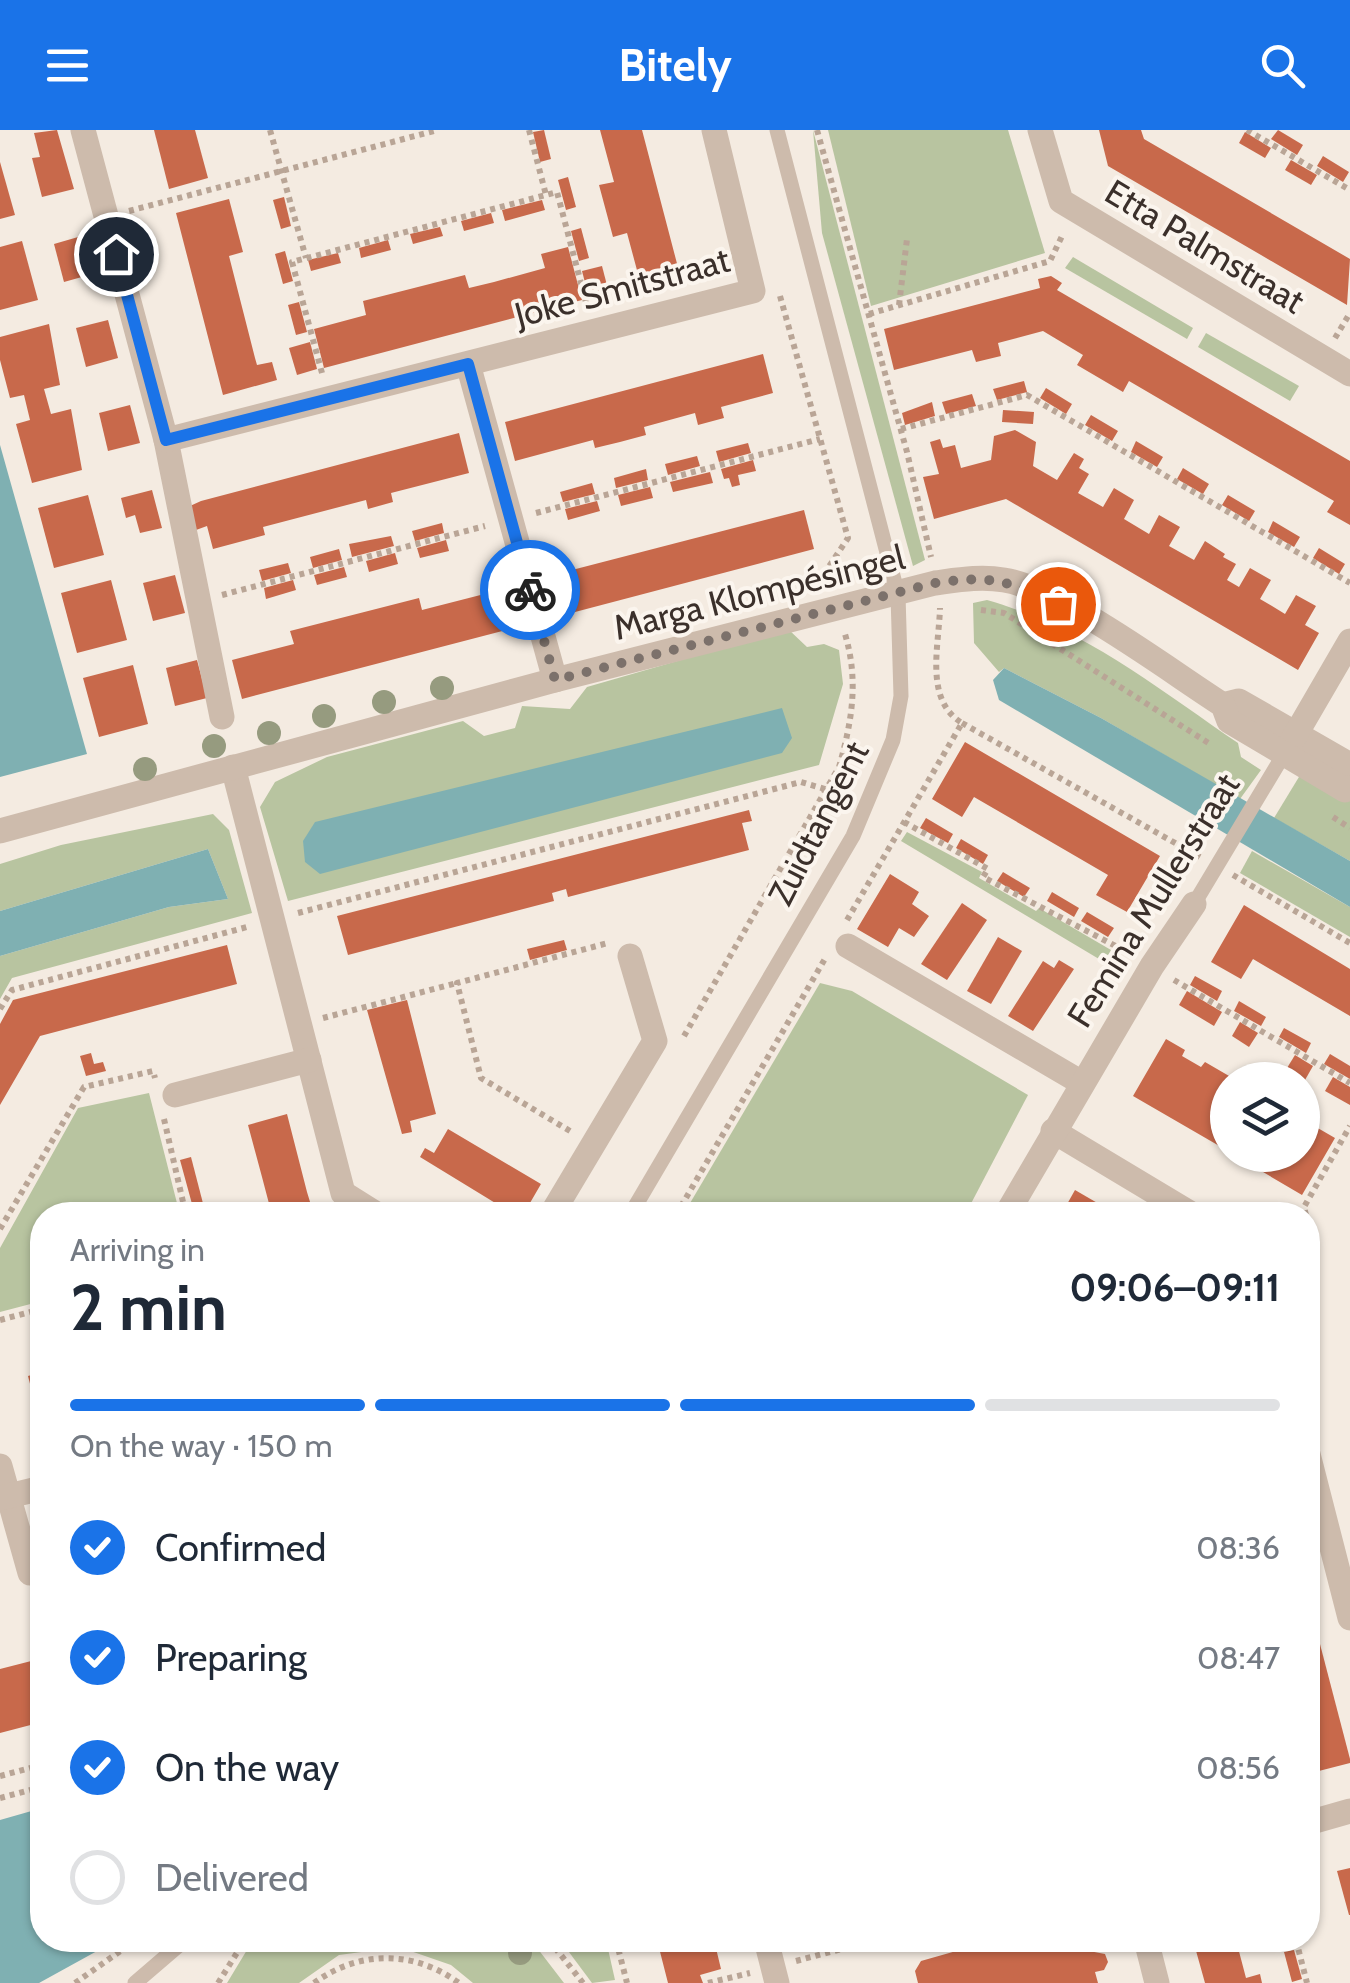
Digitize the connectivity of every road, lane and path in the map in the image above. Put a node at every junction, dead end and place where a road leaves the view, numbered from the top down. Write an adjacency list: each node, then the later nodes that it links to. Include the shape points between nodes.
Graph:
1 (84, 130): 14 (street)
2 (270, 130): 10 (path)
3 (438, 130): 10 (path)
4 (529, 130): 12 (path)
5 (714, 130): 20 (street, Joke Smitstraat, via 753,291)
6 (777, 130): 30 (lane, Zuidtangent)
7 (817, 130): 19 (path)
8 (1040, 130): 13 (street, Etta Palmstraat, via 1061,201)
9 (1247, 130): 11 (path)
10 (281, 171): 14 (path); 16 (path)
11 (1350, 190)
12 (546, 195): 16 (path); 20 (path, via 557,192)
13 (1075, 210): 18 (path, Etta Palmstraat, via 1050,261); 22 (street, Etta Palmstraat)
14 (106, 217): 26 (street)
15 (906, 239): 18 (path)
16 (306, 258): 23 (path, via 292,262)
17 (778, 287): 25 (path)
18 (898, 305): 19 (path, Etta Palmstraat)
19 (869, 314): 24 (path)
20 (594, 332): 21 (street, Joke Smitstraat)
21 (468, 364): 23 (street, Joke Smitstraat); 27 (street)
22 (1350, 374)
23 (328, 399): 26 (street, Joke Smitstraat)
24 (901, 428): 28 (path, via 1027,396); 29 (path)
25 (820, 439): 27 (path); 34 (path, via 848,538 828,568)
26 (166, 440): 31 (street)
27 (511, 520): 31 (path); 36 (street)
28 (1350, 583)
29 (938, 593): 30 (street, Marga Klompésingel); 32 (path); 38 (path, via 938,690 941,704); 39 (street, Marga Klompésingel, via 974,578 1008,580 1083,615 1224,705 1228,720)
30 (898, 595): 34 (street, Marga Klompésingel); 68 (lane, Zuidtangent, via 900,696 875,791)
31 (198, 601): 37 (street)
32 (956, 606)
33 (972, 608): 40 (path, via 1004,613)
34 (838, 610): 36 (street, Marga Klompésingel); 44 (path, via 854,665 852,719)
35 (1350, 641): 39 (street)
36 (555, 680): 42 (street, Marga Klompésingel)
37 (222, 717)
38 (962, 723): 45 (path); 47 (path)
39 (1290, 744): 41 (street, Marga Klompésingel); 43 (street, Marga Klompésingel); 47 (lane, Femina Mullerstraat)
40 (1224, 753)
41 (1350, 765)
42 (233, 767): 46 (street, Marga Klompésingel); 49 (street)
43 (1350, 788)
44 (828, 790): 49 (path, via 801,782); 57 (path)
45 (904, 822): 50 (path); 53 (path, via 988,869 984,876 1034,906 1036,901)
46 (0, 831)
47 (1220, 861): 48 (lane, Femina Mullerstraat); 51 (path)
48 (1194, 904): 53 (street, Femina Mullerstraat)
49 (274, 920): 55 (path, via 12,990); 56 (street)
50 (843, 936): 60 (street, Femina Mullerstraat); 69 (path)
51 (1350, 944)
52 (630, 956): 54 (path, via 626,938); 64 (street, via 654,1041)
53 (1152, 966): 59 (path); 60 (street, Femina Mullerstraat)
54 (457, 983): 56 (path); 64 (path, via 481,1078)
55 (0, 1010)
56 (300, 1024): 58 (street)
57 (681, 1041)
58 (308, 1060): 61 (street); 66 (street, via 343,1193)
59 (1350, 1082)
60 (1082, 1083): 63 (street, Femina Mullerstraat)
61 (164, 1093): 65 (path); 73 (path, via 153,1070 84,1087)
62 (1350, 1126): 72 (path)
63 (1052, 1131): 70 (street, Femina Mullerstraat); 71 (street)
64 (592, 1144): 67 (street)
65 (184, 1202)
66 (357, 1202)
67 (559, 1202)
68 (638, 1202)
69 (684, 1202)
70 (1013, 1202)
71 (1171, 1202)
72 (1306, 1202)
73 (0, 1229)
74 (30, 1312): 75 (path)
75 (0, 1320)
76 (0, 1466): 78 (street)
77 (30, 1491): 78 (street)
78 (5, 1497): 80 (street)
79 (1320, 1501): 81 (street)
80 (30, 1572)
81 (1350, 1618)
82 (30, 1768): 83 (path)
83 (0, 1776)
84 (30, 1790): 85 (path)
85 (0, 1798)
86 (1350, 1812): 87 (street)
87 (1320, 1821)
88 (119, 1952): 98 (path)
89 (170, 1952): 99 (lane)
90 (237, 1952): 100 (path)
91 (559, 1952): 103 (path)
92 (619, 1952): 104 (path)
93 (769, 1952): 105 (street)
94 (831, 1952): 97 (path)
95 (1149, 1952): 106 (street)
96 (1299, 1952): 107 (path)
97 (827, 1953)
98 (75, 1983)
99 (135, 1983)
100 (218, 1983)
101 (314, 1983): 102 (path, via 359,1960 400,1957)
102 (459, 1983)
103 (583, 1983)
104 (626, 1983)
105 (776, 1983)
106 (1157, 1983)
107 (1306, 1983)

